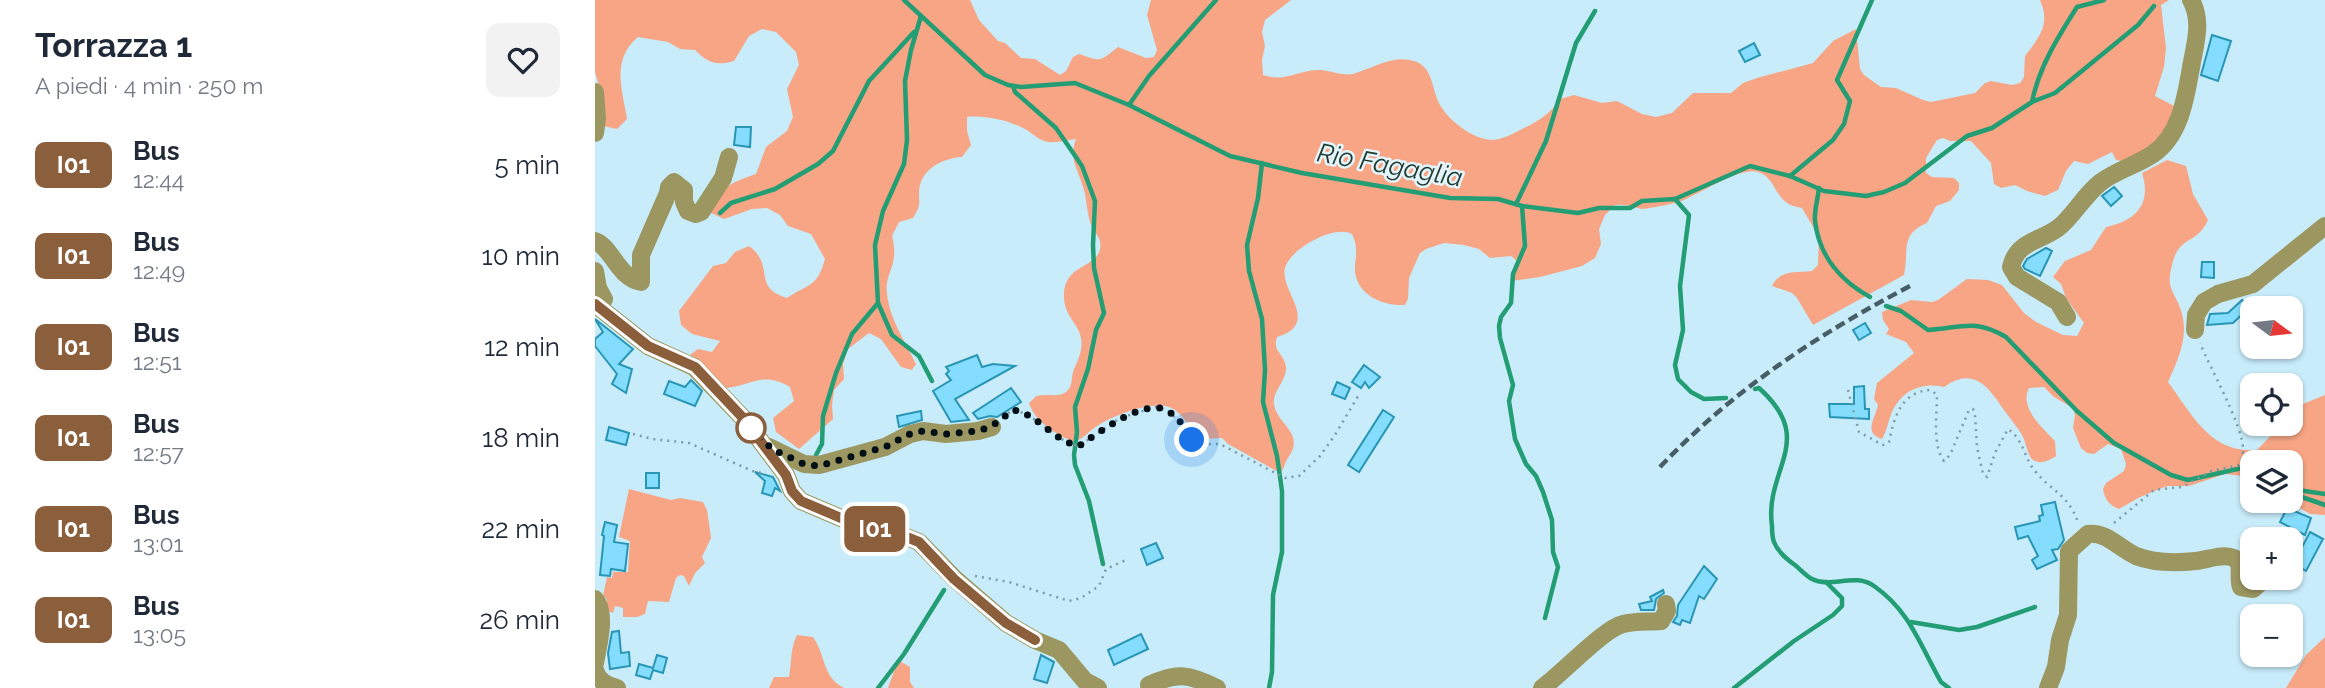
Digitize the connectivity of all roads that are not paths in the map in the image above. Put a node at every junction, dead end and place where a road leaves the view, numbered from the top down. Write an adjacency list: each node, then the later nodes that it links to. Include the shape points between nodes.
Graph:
1 (2191, 0): 9 (street, via 2198,19 2197,38 2183,105 2167,140 2155,152 2100,183 2061,226 2014,256 2011,267 2017,277 2058,303)
2 (595, 92): 3 (street)
3 (595, 133)
4 (729, 157): 6 (street, via 723,178 701,212 688,211 684,190 674,182 669,187 641,255 641,282 632,280)
5 (2325, 226): 10 (street, via 2253,284 2204,302 2196,315)
6 (595, 241)
7 (595, 271): 8 (street, via 604,299)
8 (597, 305): 12 (street, via 648,346 695,367)
9 (2067, 317)
10 (2195, 330)
11 (992, 426): 12 (street, via 978,431 910,434 885,447 819,466 772,449)
12 (754, 432): 22 (street, via 801,501 855,524 919,542 1006,623 1059,650 1085,681)
13 (2240, 566): 26 (street, via 2234,558 2220,557 2194,562 2151,560 2128,552 2101,534 2080,539 2069,551 2068,615)
14 (2240, 566): 15 (street)
15 (2240, 584)
16 (595, 599): 18 (street, via 600,616)
17 (1665, 604): 25 (street, via 1667,611 1661,621 1623,624 1610,630)
18 (595, 663)
19 (595, 670): 21 (street)
20 (1144, 687): 23 (street); 24 (street, via 1177,675)
21 (617, 688)
22 (1098, 688)
23 (1178, 688)
24 (1217, 688)
25 (1542, 688)
26 (2048, 688)

